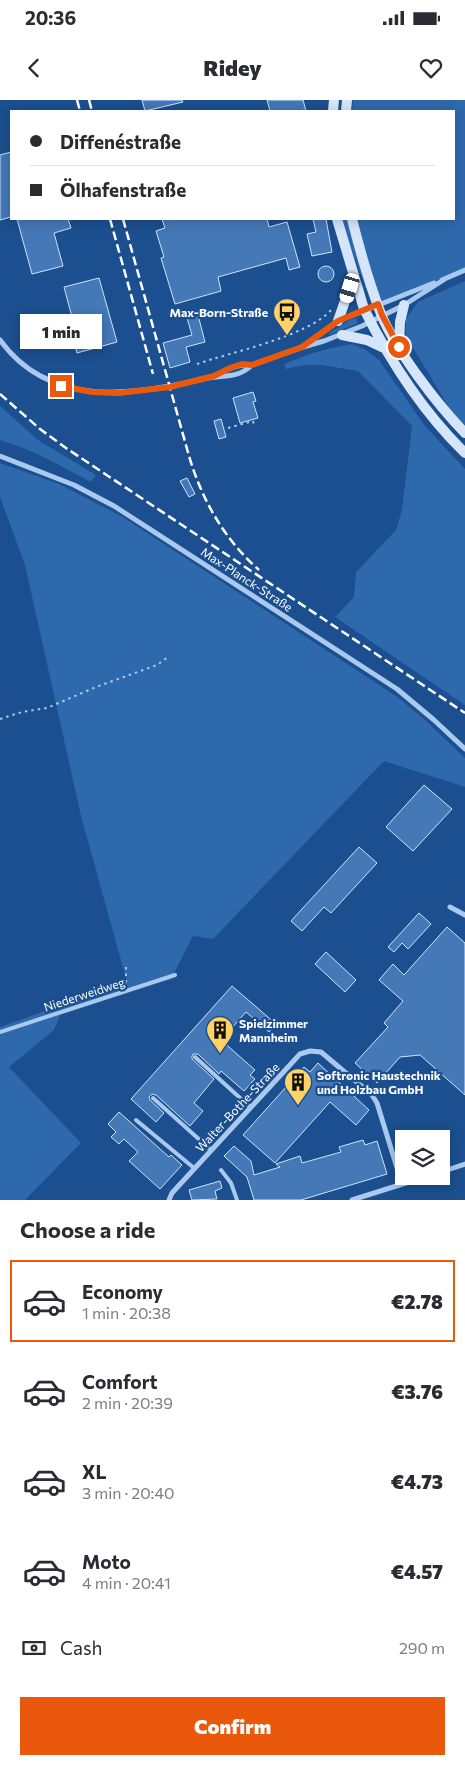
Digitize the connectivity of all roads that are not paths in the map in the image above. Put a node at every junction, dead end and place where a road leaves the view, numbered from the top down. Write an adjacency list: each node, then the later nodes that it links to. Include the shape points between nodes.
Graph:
1 (337, 220): 4 (main road)
2 (352, 220): 6 (main road)
3 (465, 270): 5 (street)
4 (354, 274): 8 (main road); 10 (main road)
5 (445, 279): 6 (street); 7 (street)
6 (378, 304): 8 (street); 9 (main road)
7 (404, 305): 9 (street); 15 (main road)
8 (364, 309): 10 (street); 11 (main road)
9 (382, 315): 11 (street); 15 (main road)
10 (338, 321): 14 (street)
11 (370, 322): 12 (street); 16 (main road)
12 (342, 335): 14 (street); 16 (main road, via 367,340)
13 (0, 340): 18 (street, via 36,374 61,386 92,392 142,392)
14 (302, 347): 17 (street)
15 (399, 347): 19 (main road, via 428,389)
16 (386, 349): 20 (main road, via 411,389)
17 (252, 365): 18 (street, via 242,364); 18 (street, via 233,376)
18 (214, 376)
19 (465, 432)
20 (465, 453)
21 (0, 456): 22 (street, Max-Planck-Straße, via 114,506 397,689)
22 (465, 749)
23 (450, 907): 24 (street)
24 (465, 914)
25 (175, 975): 26 (lane, Niederweidweg)
26 (0, 1032)
27 (196, 1057): 29 (lane)
28 (153, 1098): 31 (lane)
29 (250, 1107): 31 (street, Walter-Bothe-Straße); 32 (street, Walter-Bothe-Straße, via 300,1054 310,1050 321,1052 372,1095)
30 (136, 1120): 34 (lane)
31 (211, 1150): 34 (street, Walter-Bothe-Straße)
32 (395, 1161)
33 (465, 1164): 35 (street)
34 (194, 1168): 38 (street, Walter-Bothe-Straße, via 172,1192)
35 (450, 1169)
36 (221, 1170): 39 (lane, via 231,1183)
37 (399, 1185): 40 (street)
38 (169, 1200)
39 (237, 1200)
40 (352, 1200)

